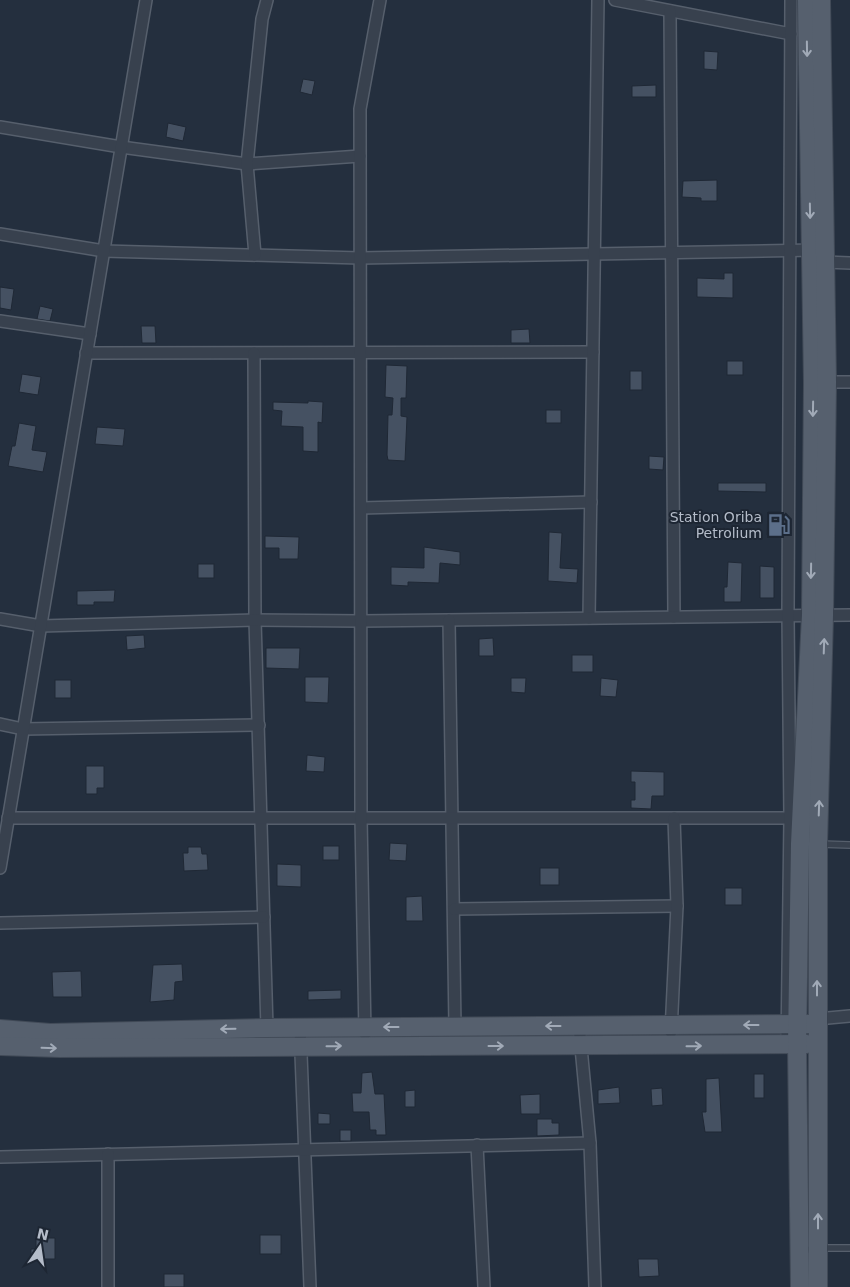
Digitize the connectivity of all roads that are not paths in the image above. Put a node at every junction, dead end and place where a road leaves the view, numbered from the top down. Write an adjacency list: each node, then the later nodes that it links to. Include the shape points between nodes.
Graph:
1 (146, 0): 13 (street)
2 (267, 0): 15 (street, via 262,19)
3 (380, 0): 14 (street, via 360,109)
4 (598, 0): 20 (street)
5 (615, 0): 9 (street)
6 (791, 0): 10 (street)
7 (807, 0): 11 (main road, one-way to 11)
8 (821, 0): 11 (main road)
9 (670, 11): 10 (street); 19 (street)
10 (791, 34): 18 (street)
11 (815, 94): 21 (main road)
12 (0, 127): 13 (street)
13 (121, 147): 15 (street); 17 (street)
14 (360, 156): 15 (street); 23 (street)
15 (246, 164): 22 (street)
16 (0, 234): 17 (street)
17 (104, 251): 22 (street); 26 (street)
18 (790, 251): 19 (street); 21 (street); 37 (street)
19 (672, 253): 20 (street); 38 (street)
20 (594, 254): 23 (street); 28 (street)
21 (820, 254): 24 (street); 31 (main road)
22 (255, 255): 23 (street)
23 (360, 258): 27 (street)
24 (850, 263)
25 (0, 322): 26 (street)
26 (90, 334): 29 (street)
27 (361, 352): 28 (street); 30 (street); 34 (street)
28 (593, 352): 33 (street)
29 (86, 353): 30 (street); 44 (street)
30 (254, 353): 41 (street)
31 (820, 382): 32 (street); 35 (main road)
32 (850, 382)
33 (591, 502): 34 (street); 39 (street)
34 (361, 508): 43 (street)
35 (818, 615): 36 (street); 37 (street); 54 (main road); 55 (main road, one-way to 35)
36 (850, 615)
37 (788, 616): 38 (street); 53 (street)
38 (674, 617): 39 (street)
39 (589, 618): 42 (street)
40 (0, 619): 44 (street)
41 (255, 620): 43 (street); 44 (street); 46 (street)
42 (449, 620): 43 (street); 51 (street)
43 (361, 621): 50 (street)
44 (41, 626): 47 (street)
45 (0, 724): 47 (street)
46 (259, 725): 47 (street); 49 (street)
47 (23, 729): 48 (street)
48 (8, 818): 49 (street); 57 (street)
49 (262, 818): 50 (street); 60 (street)
50 (361, 818): 51 (street); 67 (street)
51 (452, 818): 52 (street); 59 (street)
52 (674, 818): 53 (street); 58 (street)
53 (790, 818): 64 (street)
54 (800, 844): 55 (lane); 64 (main road)
55 (818, 844): 56 (lane); 63 (main road, one-way to 55)
56 (850, 844)
57 (0, 868)
58 (677, 906): 59 (street); 65 (street)
59 (454, 909): 68 (street)
60 (264, 917): 61 (street); 69 (street)
61 (0, 923)
62 (850, 1016): 63 (street)
63 (817, 1021): 64 (main road); 73 (main road)
64 (792, 1024): 65 (main road, one-way to 65); 72 (main road)
65 (672, 1025): 66 (main road); 78 (street)
66 (579, 1026): 68 (main road, one-way to 68); 77 (street)
67 (365, 1027): 68 (main road, one-way to 67); 70 (main road); 76 (street)
68 (455, 1027)
69 (267, 1028): 70 (main road); 71 (main road, one-way to 71, via 50,1033)
70 (300, 1028): 75 (street)
71 (0, 1029)
72 (792, 1044): 73 (main road); 78 (main road, one-way to 72); 86 (main road)
73 (817, 1044): 84 (main road, one-way to 73)
74 (0, 1046): 75 (main road, one-way to 75)
75 (301, 1046): 76 (main road, one-way to 76); 81 (street)
76 (365, 1046): 77 (main road, one-way to 77)
77 (581, 1046): 78 (main road); 79 (street)
78 (671, 1046)
79 (590, 1143): 80 (street); 90 (street)
80 (477, 1146): 81 (street); 89 (street)
81 (305, 1149): 82 (street); 88 (street)
82 (108, 1154): 83 (street); 87 (street)
83 (0, 1156)
84 (818, 1248): 85 (lane); 86 (lane); 92 (main road)
85 (850, 1248)
86 (799, 1251): 91 (main road)
87 (108, 1287)
88 (310, 1287)
89 (484, 1287)
90 (595, 1287)
91 (800, 1287)
92 (818, 1287)

